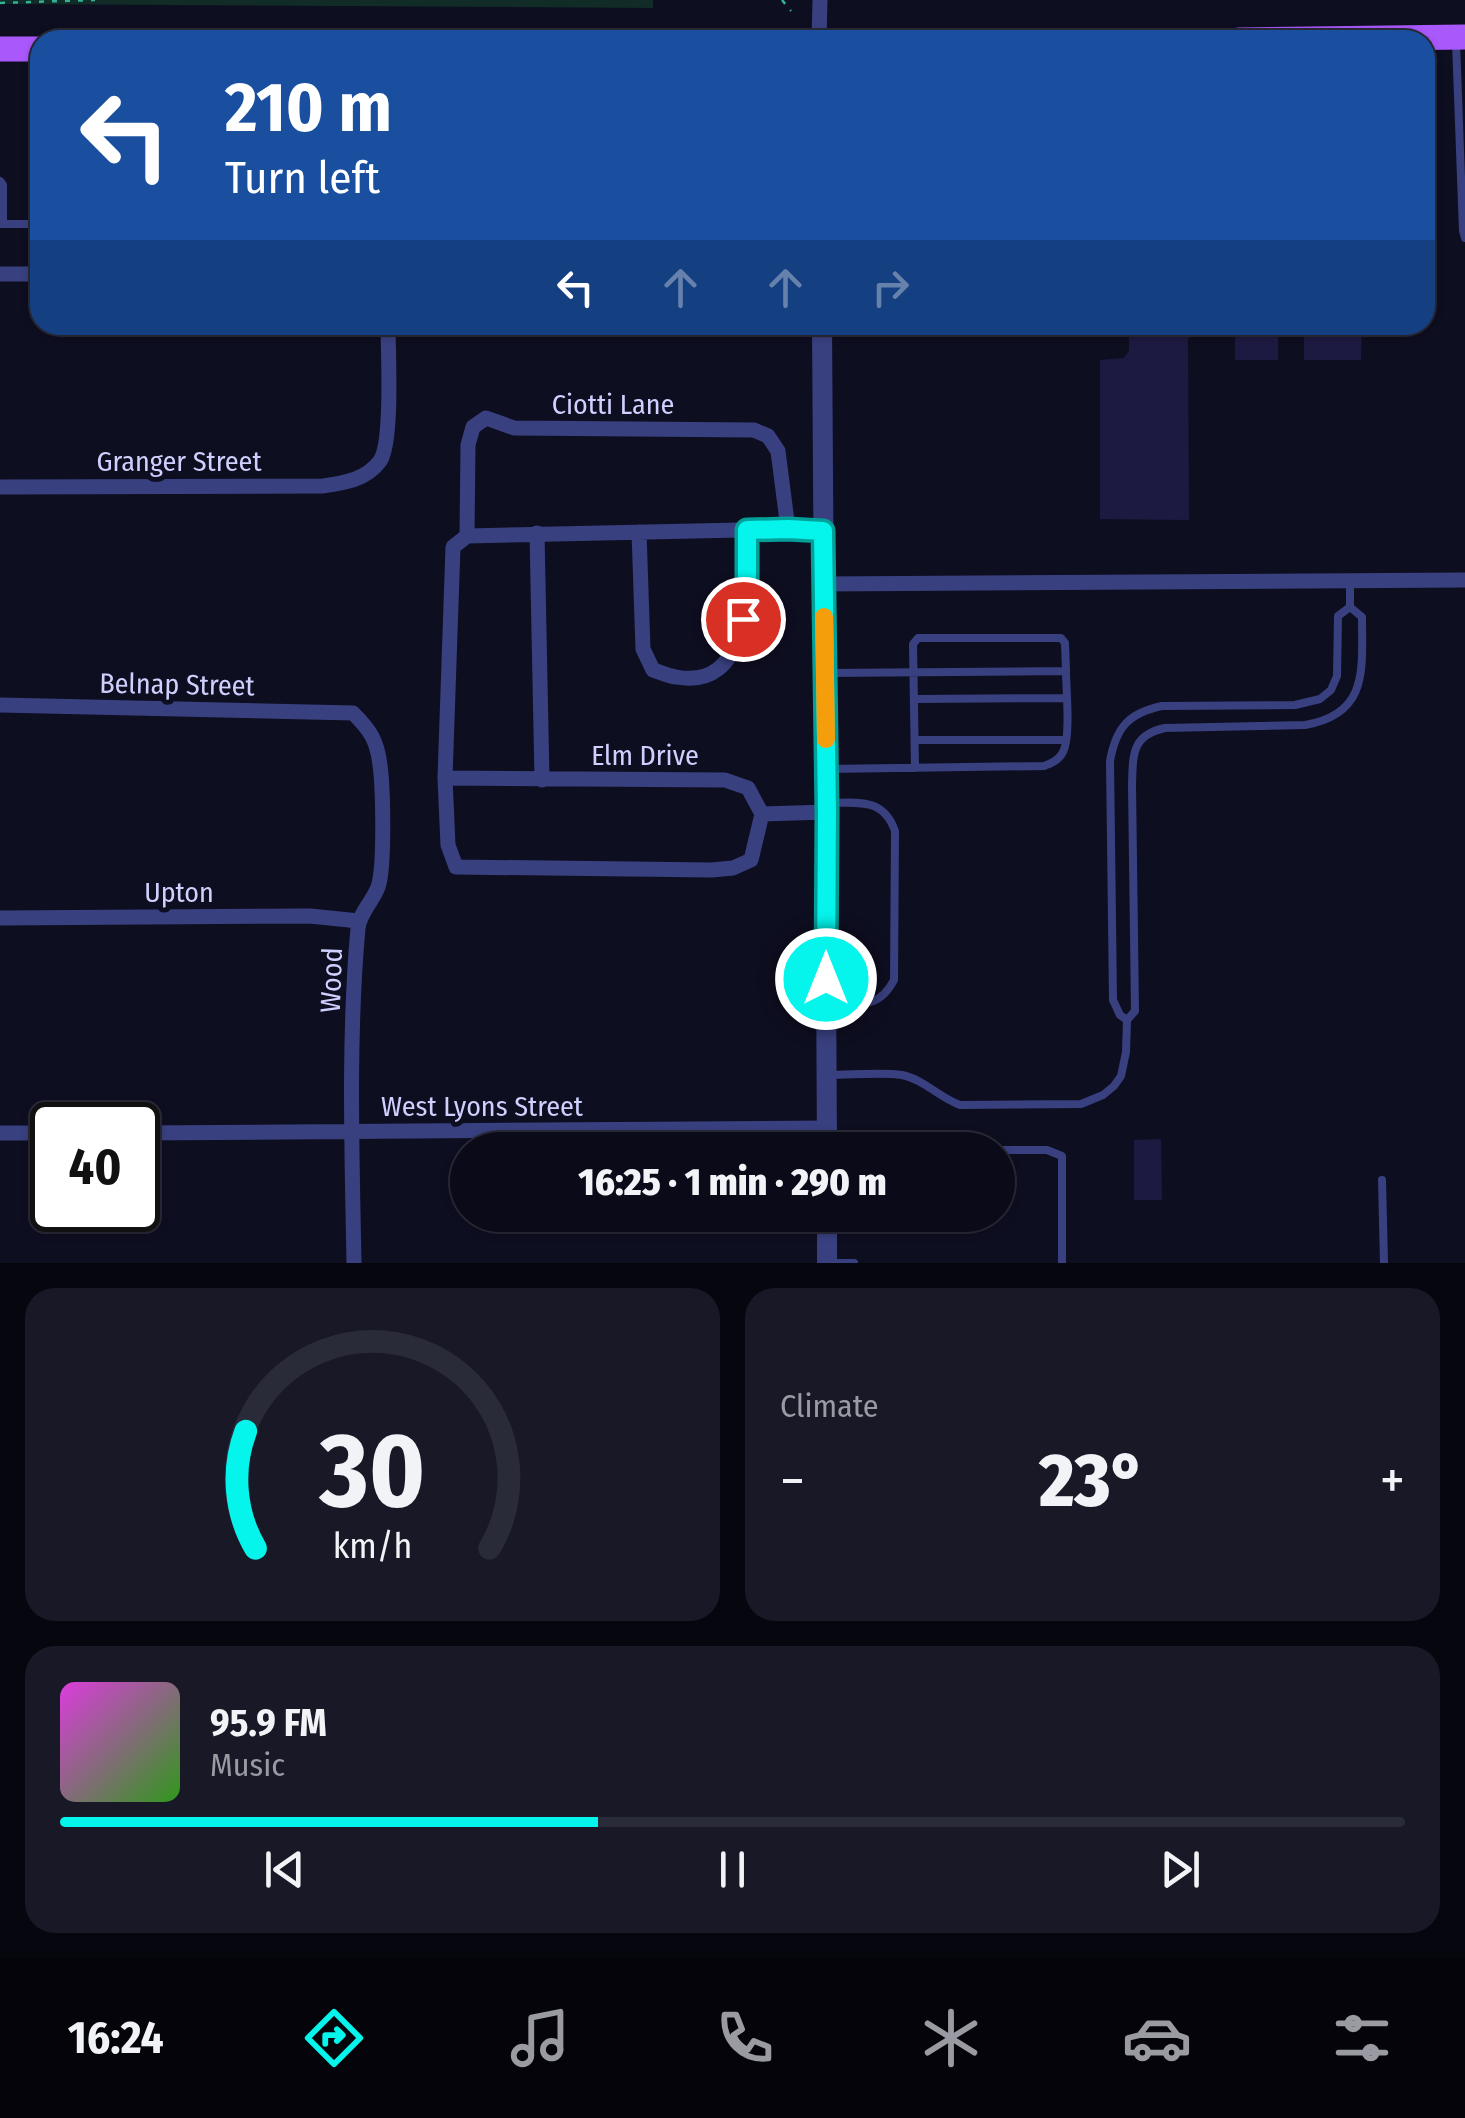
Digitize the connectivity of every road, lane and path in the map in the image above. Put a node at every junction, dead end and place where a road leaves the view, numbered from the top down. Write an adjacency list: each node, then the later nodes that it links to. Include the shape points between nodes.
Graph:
1 (95, 0): 4 (path)
2 (782, 0): 5 (path)
3 (820, 0): 6 (street)
4 (0, 3)
5 (791, 11)
6 (820, 30)
7 (1435, 37): 8 (main road)
8 (1460, 37): 14 (lane)
9 (30, 48): 10 (main road)
10 (0, 49)
11 (0, 181): 12 (lane)
12 (1, 224): 13 (lane)
13 (30, 224)
14 (1465, 238)
15 (0, 274): 16 (street)
16 (30, 274)
17 (388, 335): 19 (street, Granger Street, via 386,442 380,461 357,480 323,486)
18 (822, 335): 22 (street)
19 (0, 486)
20 (788, 529): 21 (street); 22 (street); 25 (street, Ciotti Lane, via 778,451 754,430 514,428 486,418 468,445)
21 (747, 530): 23 (street); 23 (street, via 747,599 739,639 714,671 696,678 653,670 643,649)
22 (823, 531): 28 (street)
23 (639, 532): 24 (street)
24 (537, 534): 25 (street); 42 (street)
25 (467, 536): 41 (street, via 453,548)
26 (1350, 580): 27 (street); 28 (street); 29 (lane)
27 (1465, 580)
28 (823, 584): 32 (street)
29 (1350, 607): 48 (lane, via 1362,617 1362,669 1354,696 1334,716 1305,725 1165,728 1138,742 1132,761 1135,1010); 48 (lane, via 1338,616 1338,676 1320,699 1162,706 1133,716 1117,735 1110,761 1113,1000)
30 (1066, 671): 31 (lane); 31 (lane, via 1062,638 926,636 914,644); 33 (lane)
31 (914, 672): 32 (lane); 34 (lane)
32 (825, 673): 39 (street)
33 (1066, 698): 34 (lane); 38 (lane)
34 (915, 699): 37 (lane)
35 (0, 705): 36 (street, Belnap Street)
36 (353, 713): 46 (street, Wood, via 372,733 380,766 378,886)
37 (916, 740): 38 (lane); 40 (lane)
38 (1066, 740): 40 (lane, via 1062,754 1044,766)
39 (826, 768): 40 (lane); 43 (street)
40 (916, 768)
41 (446, 778): 42 (street, Elm Drive); 44 (street, via 448,845 456,867 732,868 751,860)
42 (542, 780): 44 (street, Elm Drive, via 725,780 748,788)
43 (827, 808): 44 (street); 47 (street); 47 (lane, via 874,805 896,831 896,969 890,989 874,1002)
44 (762, 814)
45 (0, 918): 46 (street, Upton)
46 (359, 921): 50 (street, Wood)
47 (826, 1004): 49 (street)
48 (1126, 1020): 49 (lane, via 1120,1076 1103,1095 1081,1104 960,1105 904,1076)
49 (827, 1075): 51 (street)
50 (352, 1132): 53 (street, West Lyons Street); 54 (street, West Lyons Street); 59 (street, Wood)
51 (827, 1132)
52 (30, 1133): 55 (street)
53 (160, 1133)
54 (450, 1133)
55 (0, 1134)
56 (1015, 1150): 62 (lane, via 1062,1156)
57 (1382, 1180): 63 (lane)
58 (827, 1232): 60 (street)
59 (354, 1263)
60 (828, 1263): 61 (lane)
61 (854, 1263)
62 (1062, 1263)
63 (1384, 1263)

